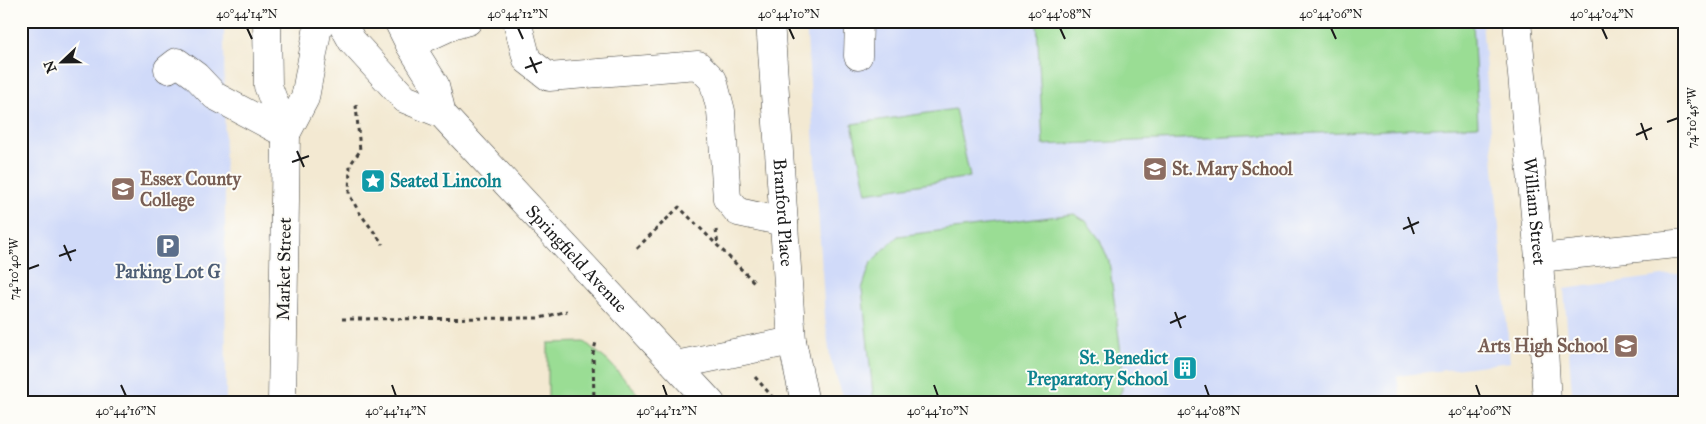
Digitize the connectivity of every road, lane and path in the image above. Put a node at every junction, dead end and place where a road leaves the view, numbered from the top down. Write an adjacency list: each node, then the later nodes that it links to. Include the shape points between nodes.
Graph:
1 (267, 21): 14 (main road, Market Street, via 268,86)
2 (319, 21): 14 (main road, Market Street, via 305,98)
3 (341, 21): 13 (main road, Springfield Avenue, via 352,41 405,99)
4 (468, 21): 9 (main road)
5 (517, 21): 15 (main road, via 526,60 549,77 698,65 713,80 721,111 727,199 738,212)
6 (770, 21): 15 (main road, Branford Place)
7 (859, 21): 10 (main road)
8 (1517, 21): 19 (main road, William Street)
9 (404, 33): 13 (main road, Springfield Avenue, via 434,85)
10 (858, 56)
11 (168, 69): 14 (main road, via 177,62 196,76 214,96)
12 (356, 105): 17 (path, via 360,151 350,164 349,194)
13 (442, 114): 25 (main road, Springfield Avenue)
14 (286, 134): 27 (main road, Market Street)
15 (784, 222): 23 (main road, Branford Place)
16 (1685, 243): 19 (main road)
17 (383, 244)
18 (637, 248): 20 (path, via 679,207)
19 (1539, 258): 32 (main road, William Street)
20 (754, 282)
21 (567, 310): 22 (path, via 540,318)
22 (342, 319)
23 (792, 341): 25 (main road); 31 (main road, Branford Place)
24 (596, 342): 28 (path)
25 (676, 365): 29 (main road, Springfield Avenue)
26 (751, 372): 30 (path)
27 (282, 403)
28 (594, 403)
29 (711, 403)
30 (777, 403)
31 (805, 403)
32 (1547, 403)

